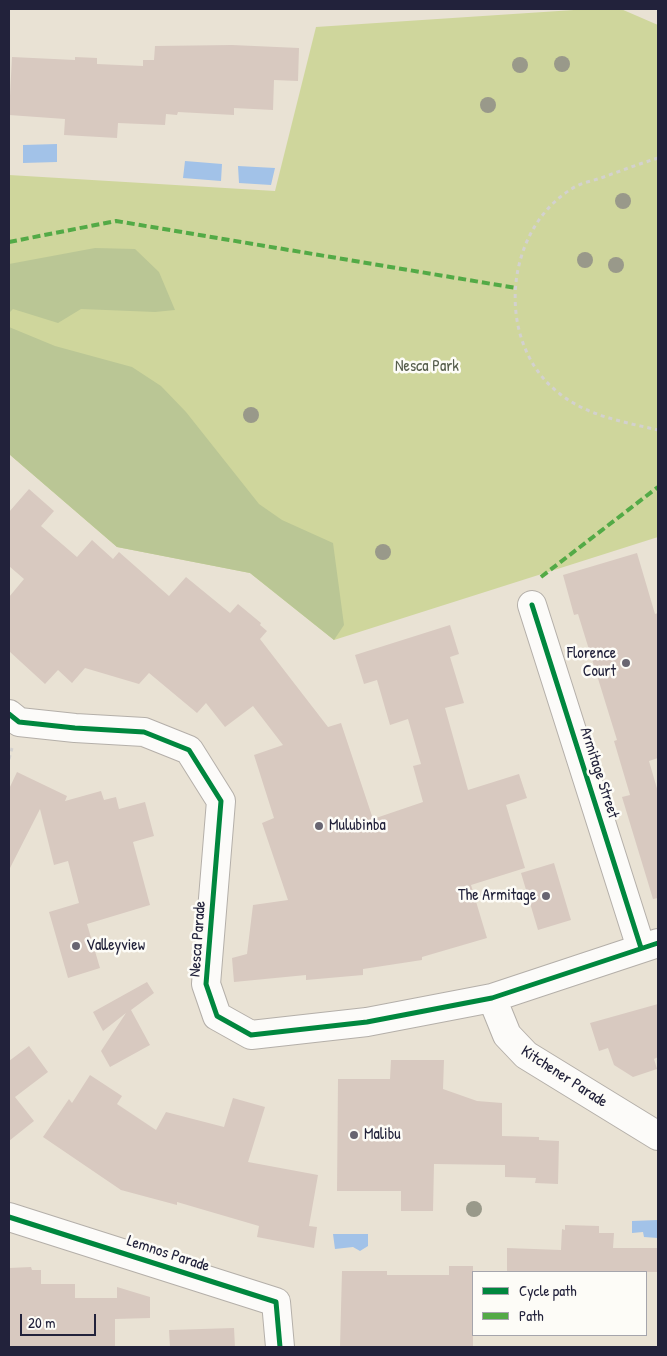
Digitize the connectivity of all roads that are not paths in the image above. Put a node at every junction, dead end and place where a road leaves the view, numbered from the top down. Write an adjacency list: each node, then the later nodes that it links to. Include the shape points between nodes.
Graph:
1 (532, 605): 3 (street, Armitage Street)
2 (9, 714): 4 (street, Nesca Parade, via 19,722 144,732 189,750 221,801 206,984 217,1016 251,1035 367,1022)
3 (650, 946): 4 (street, Nesca Parade)
4 (492, 998): 5 (street, Kitchener Parade, via 507,1034 526,1055)
5 (658, 1136)
6 (9, 1217): 7 (street, Lemnos Parade, via 276,1302)
7 (280, 1347)

